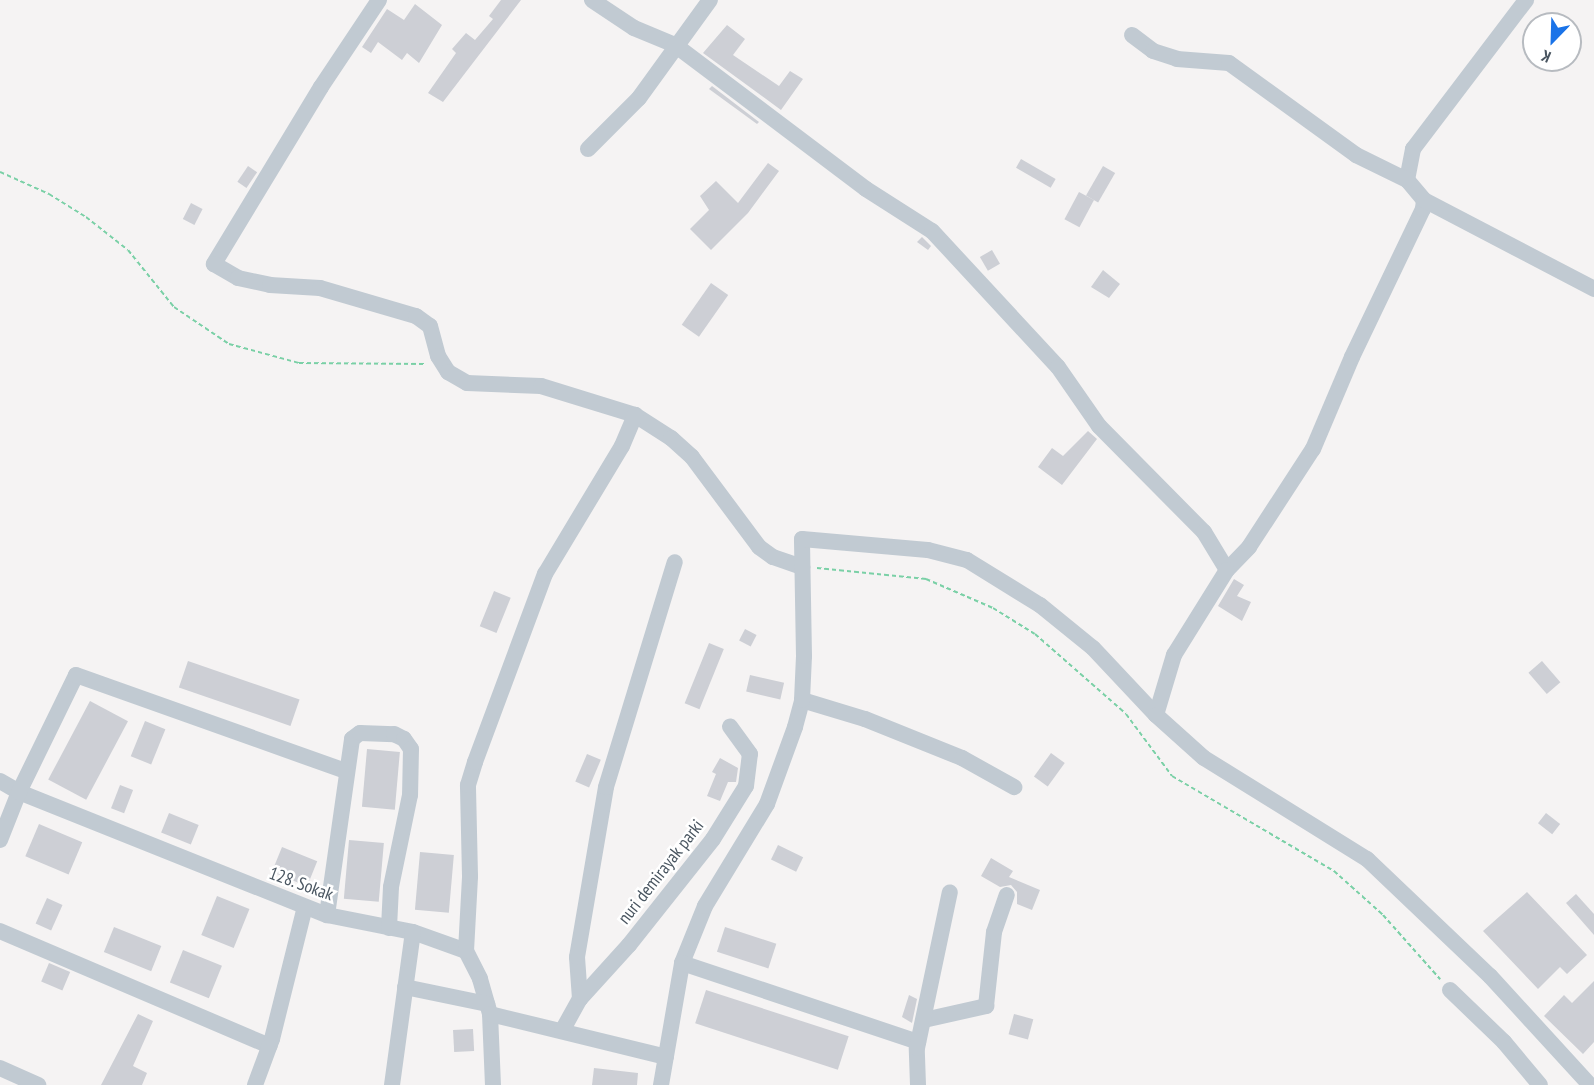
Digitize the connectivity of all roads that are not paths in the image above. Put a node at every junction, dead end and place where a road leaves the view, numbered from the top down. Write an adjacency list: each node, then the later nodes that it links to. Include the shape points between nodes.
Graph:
1 (379, 0): 11 (street, via 321,87 214,264 238,278 270,285 320,288 416,316 430,326 442,363 468,384 553,388)
2 (592, 0): 6 (street, via 634,28)
3 (710, 0): 6 (street)
4 (1526, 0): 8 (street, via 1413,149)
5 (1132, 35): 8 (street, via 1153,51 1177,58 1228,63 1356,155)
6 (675, 45): 7 (street, via 639,98); 14 (street, via 866,189 919,220 959,256 1058,367 1099,426 1204,532)
7 (588, 149)
8 (1407, 180): 9 (street)
9 (1424, 200): 10 (street); 14 (street, via 1313,449 1249,547)
10 (1594, 289)
11 (635, 415): 13 (street, via 692,457 759,547 773,557); 30 (street, via 621,446 545,574 475,762 468,785 470,876)
12 (675, 562): 34 (street, via 606,787 577,957)
13 (802, 567): 15 (street); 16 (street, via 802,539 928,550 967,560 1040,605 1093,648)
14 (1227, 570): 16 (street, via 1177,649)
15 (802, 700): 20 (street, via 876,723 962,758); 31 (street, via 787,753 755,828 705,906)
16 (1156, 715): 49 (street, via 1224,772 1367,859 1490,976)
17 (730, 726): 34 (street, nuri demirayak parki, via 750,754 746,786 706,848 629,945)
18 (346, 771): 21 (street, via 76,675); 26 (street); 27 (street, via 352,739 360,733 394,734 411,749 410,795 392,887)
19 (0, 781): 21 (street, 128. Sokak)
20 (1014, 787)
21 (19, 792): 22 (street); 25 (street, 128. Sokak)
22 (0, 840)
23 (950, 892): 36 (street)
24 (1007, 895): 36 (street, via 994,932 986,1006)
25 (305, 907): 26 (street, 128. Sokak); 39 (street)
26 (327, 915): 27 (street, 128. Sokak)
27 (389, 928): 29 (street, 128. Sokak)
28 (0, 931): 39 (street)
29 (413, 932): 30 (street, 128. Sokak); 32 (street)
30 (466, 951): 35 (street)
31 (682, 963): 38 (street); 40 (street)
32 (405, 987): 35 (street); 44 (street)
33 (1450, 990): 48 (street, via 1504,1042)
34 (580, 999): 37 (street, nuri demirayak parki)
35 (489, 1009): 37 (street); 45 (street)
36 (924, 1020): 38 (street)
37 (562, 1031): 40 (street)
38 (918, 1042): 47 (street)
39 (269, 1046): 43 (street)
40 (666, 1056): 46 (street)
41 (0, 1068): 42 (street)
42 (38, 1085)
43 (255, 1085)
44 (392, 1085)
45 (493, 1085)
46 (661, 1085)
47 (918, 1085)
48 (1540, 1085)
49 (1590, 1085)

